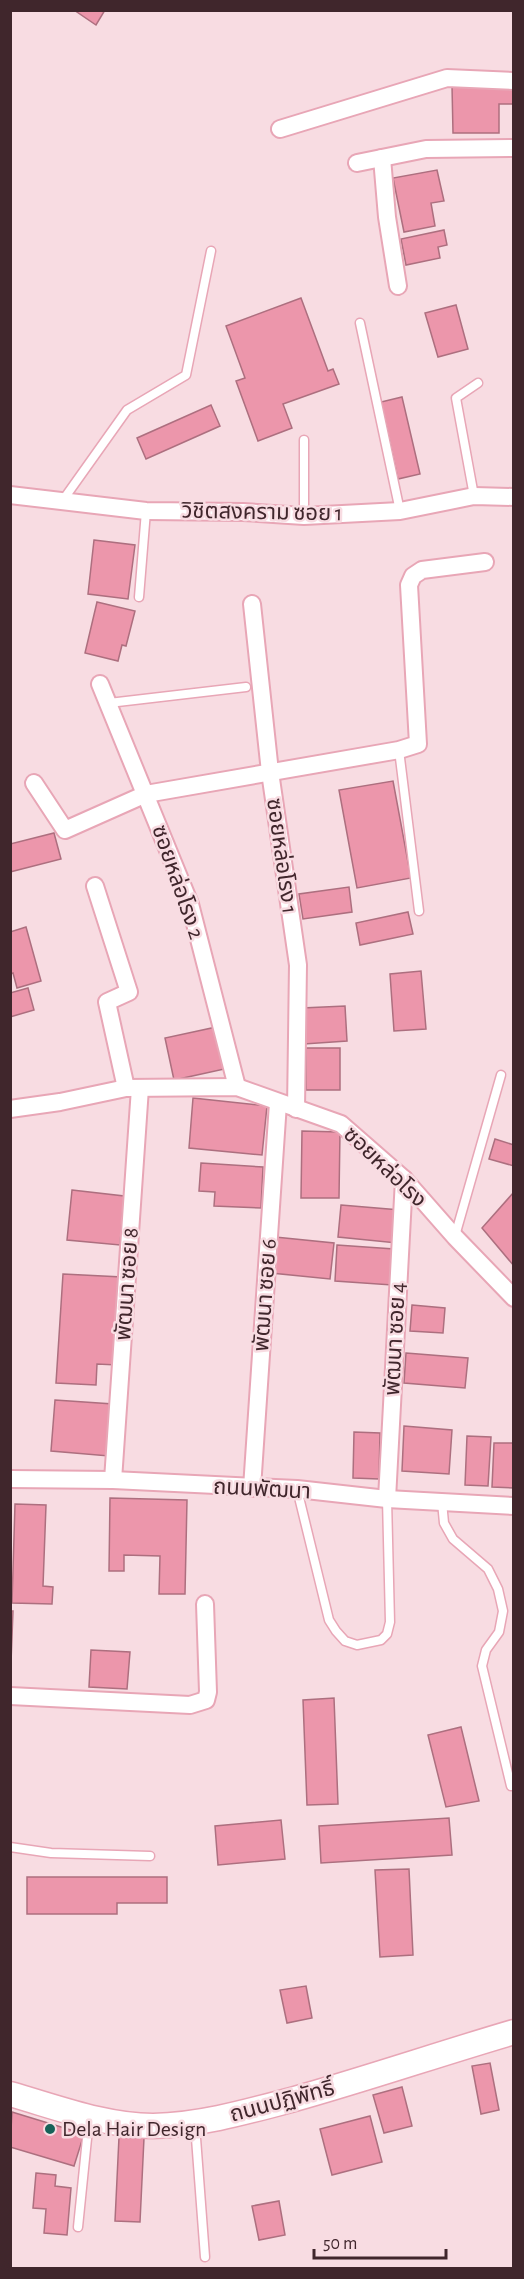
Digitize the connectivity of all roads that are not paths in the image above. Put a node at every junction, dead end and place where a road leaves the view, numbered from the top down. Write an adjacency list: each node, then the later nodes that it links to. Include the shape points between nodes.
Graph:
1 (513, 81): 2 (street, via 447,78)
2 (280, 129)
3 (513, 148): 4 (street, via 426,149)
4 (382, 158): 5 (street); 7 (street)
5 (357, 163)
6 (211, 250): 14 (lane, via 186,375 127,410)
7 (398, 286)
8 (360, 323): 16 (lane)
9 (478, 382): 12 (lane, via 456,398)
10 (304, 440): 17 (lane)
11 (10, 495): 14 (street, วิชิตสงคราม ซอย 1)
12 (474, 496): 13 (street, วิชิตสงคราม ซอย 1); 16 (street, วิชิตสงคราม ซอย 1)
13 (513, 497)
14 (63, 500): 15 (street, วิชิตสงคราม ซอย 1)
15 (146, 511): 17 (street, วิชิตสงคราม ซอย 1); 19 (lane)
16 (400, 511): 17 (street, วิชิตสงคราม ซอย 1)
17 (304, 516)
18 (485, 562): 24 (street, via 422,570 413,576 409,585 418,744)
19 (139, 597)
20 (252, 604): 25 (street, ซอยหล่อโรง 1)
21 (100, 684): 23 (street, ซอยหล่อโรง 2)
22 (246, 687): 23 (lane)
23 (109, 703): 27 (street, ซอยหล่อโรง 2)
24 (399, 750): 25 (street); 29 (lane)
25 (270, 772): 27 (street); 34 (street, ซอยหล่อโรง 1, via 298,965)
26 (34, 783): 27 (street, via 65,830)
27 (146, 794): 31 (street, ซอยหล่อโรง 2, via 190,904)
28 (95, 886): 32 (street, พัฒนา ซอย 8, via 129,992 107,1002)
29 (419, 911)
30 (501, 1075): 37 (lane)
31 (237, 1087): 32 (street, ซอยหล่อโรง); 33 (street, ซอยหล่อโรง)
32 (133, 1088): 35 (street, ซอยหล่อโรง); 40 (street, พัฒนา ซอย 8)
33 (278, 1103): 34 (street, ซอยหล่อโรง); 41 (street, พัฒนา ซอย 6)
34 (296, 1108): 36 (street, ซอยหล่อโรง, via 341,1124)
35 (10, 1109)
36 (404, 1179): 37 (street, ซอยหล่อโรง); 43 (street, พัฒนา ซอย 4)
37 (454, 1237): 38 (street, ซอยหล่อโรง)
38 (513, 1298)
39 (10, 1479): 40 (street, ถนนพัฒนา)
40 (113, 1480): 41 (street, ถนนพัฒนา)
41 (252, 1488): 42 (street, ถนนพัฒนา)
42 (297, 1489): 43 (street, ถนนพัฒนา); 43 (lane, via 329,1620 345,1641 357,1645 381,1640 390,1622)
43 (387, 1499): 44 (street, ถนนพัฒนา)
44 (442, 1501): 45 (street, ถนนพัฒนา); 48 (lane, via 444,1523 453,1539 488,1569 498,1589 503,1611 499,1632 486,1650 482,1666)
45 (513, 1506)
46 (206, 1604): 47 (street, via 208,1692 201,1703)
47 (10, 1696)
48 (511, 1786)
49 (10, 1847): 50 (lane, via 51,1853)
50 (150, 1856)
51 (513, 2032): 54 (street, ถนนปฏิพัทธิ์, via 331,2089 237,2115)
52 (10, 2094): 53 (street, ถนนปฏิพัทธิ์)
53 (89, 2116): 54 (street, ถนนปฏิพัทธิ์, via 152,2126); 55 (lane)
54 (195, 2121): 56 (lane)
55 (78, 2227)
56 (205, 2258)

